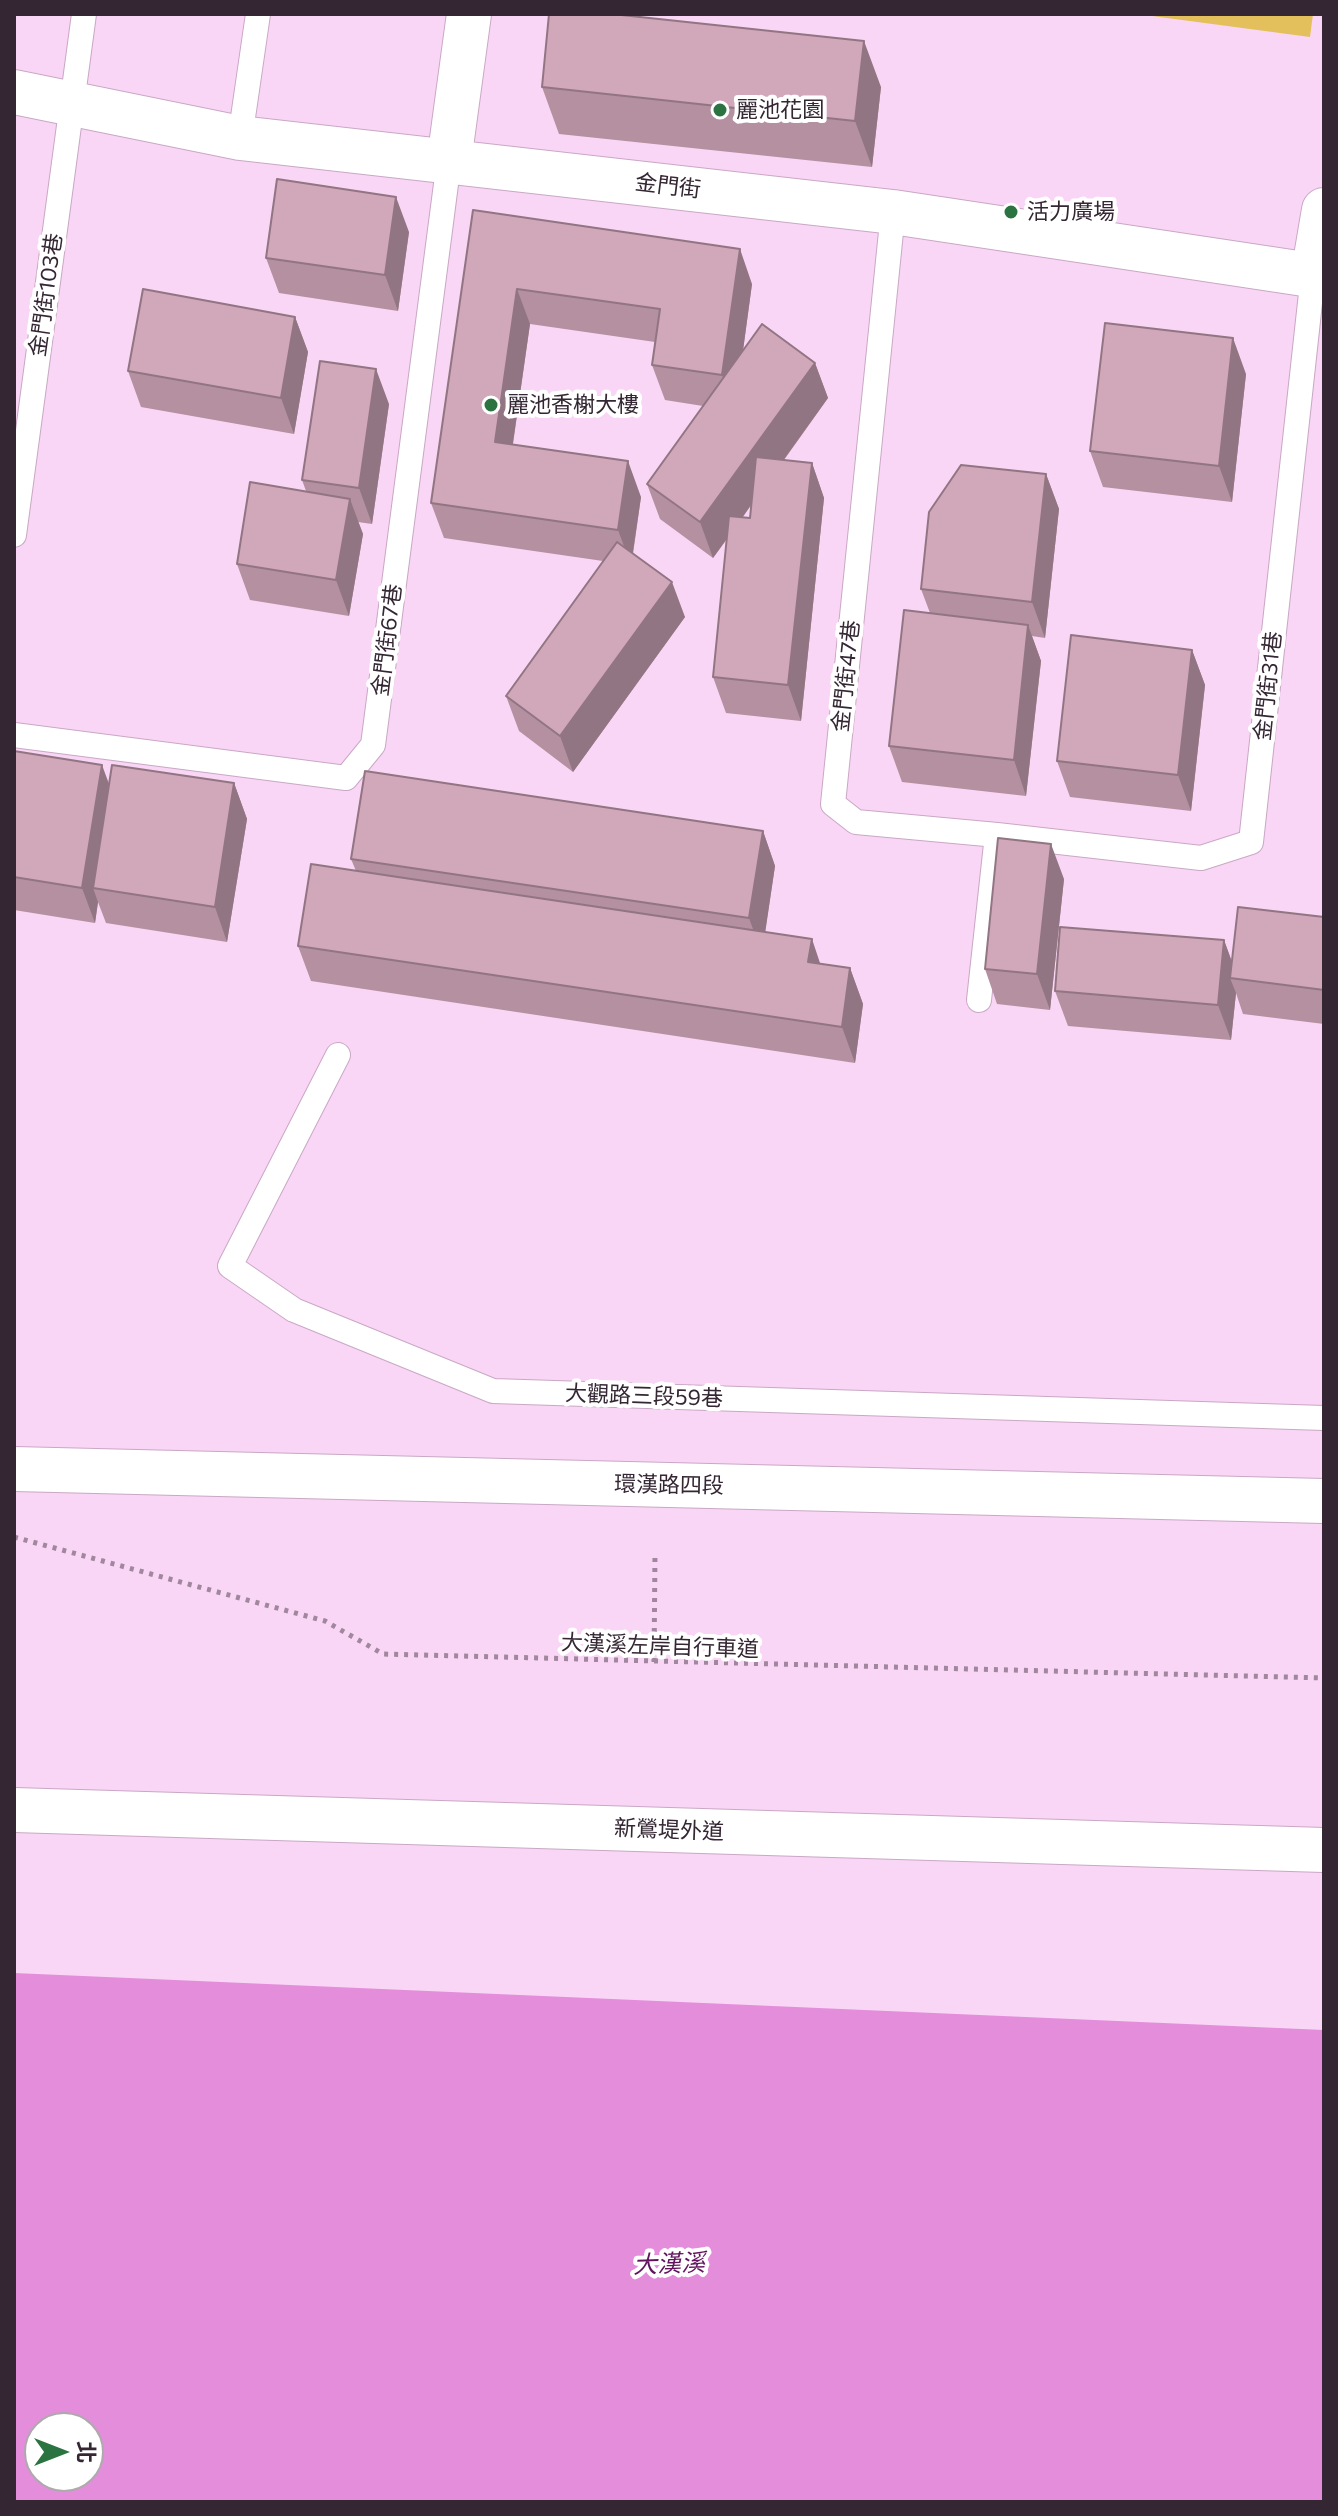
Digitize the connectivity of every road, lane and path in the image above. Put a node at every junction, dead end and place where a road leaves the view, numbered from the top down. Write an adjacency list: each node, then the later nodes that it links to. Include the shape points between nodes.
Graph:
1 (84, 14): 5 (lane, 金門街103巷)
2 (258, 14): 6 (lane)
3 (469, 14): 7 (street)
4 (14, 92): 5 (street, 金門街)
5 (72, 102): 6 (street, 金門街); 11 (lane, 金門街103巷)
6 (240, 138): 7 (street, 金門街)
7 (449, 161): 9 (street, 金門街); 12 (lane, 金門街67巷, via 373,745 346,778)
8 (1324, 210): 10 (street)
9 (893, 212): 10 (street, 金門街); 13 (lane, 金門街47巷, via 833,804 856,822)
10 (1318, 276): 13 (lane, 金門街31巷, via 1251,842 1201,858)
11 (14, 535)
12 (14, 735)
13 (997, 835): 14 (lane)
14 (979, 1000)
15 (338, 1055): 16 (lane, 大觀路三段59巷, via 230,1266 294,1310 493,1391)
16 (1324, 1418)
17 (14, 1469): 18 (street, 環漢路四段)
18 (1324, 1501)
19 (14, 1537): 21 (path, 大漢溪左岸自行車道, via 325,1621 383,1654)
20 (655, 1553): 21 (path)
21 (654, 1662): 22 (path, 大漢溪左岸自行車道)
22 (1324, 1678)
23 (28, 1810): 24 (street, 新鶯堤外道)
24 (1324, 1850)

